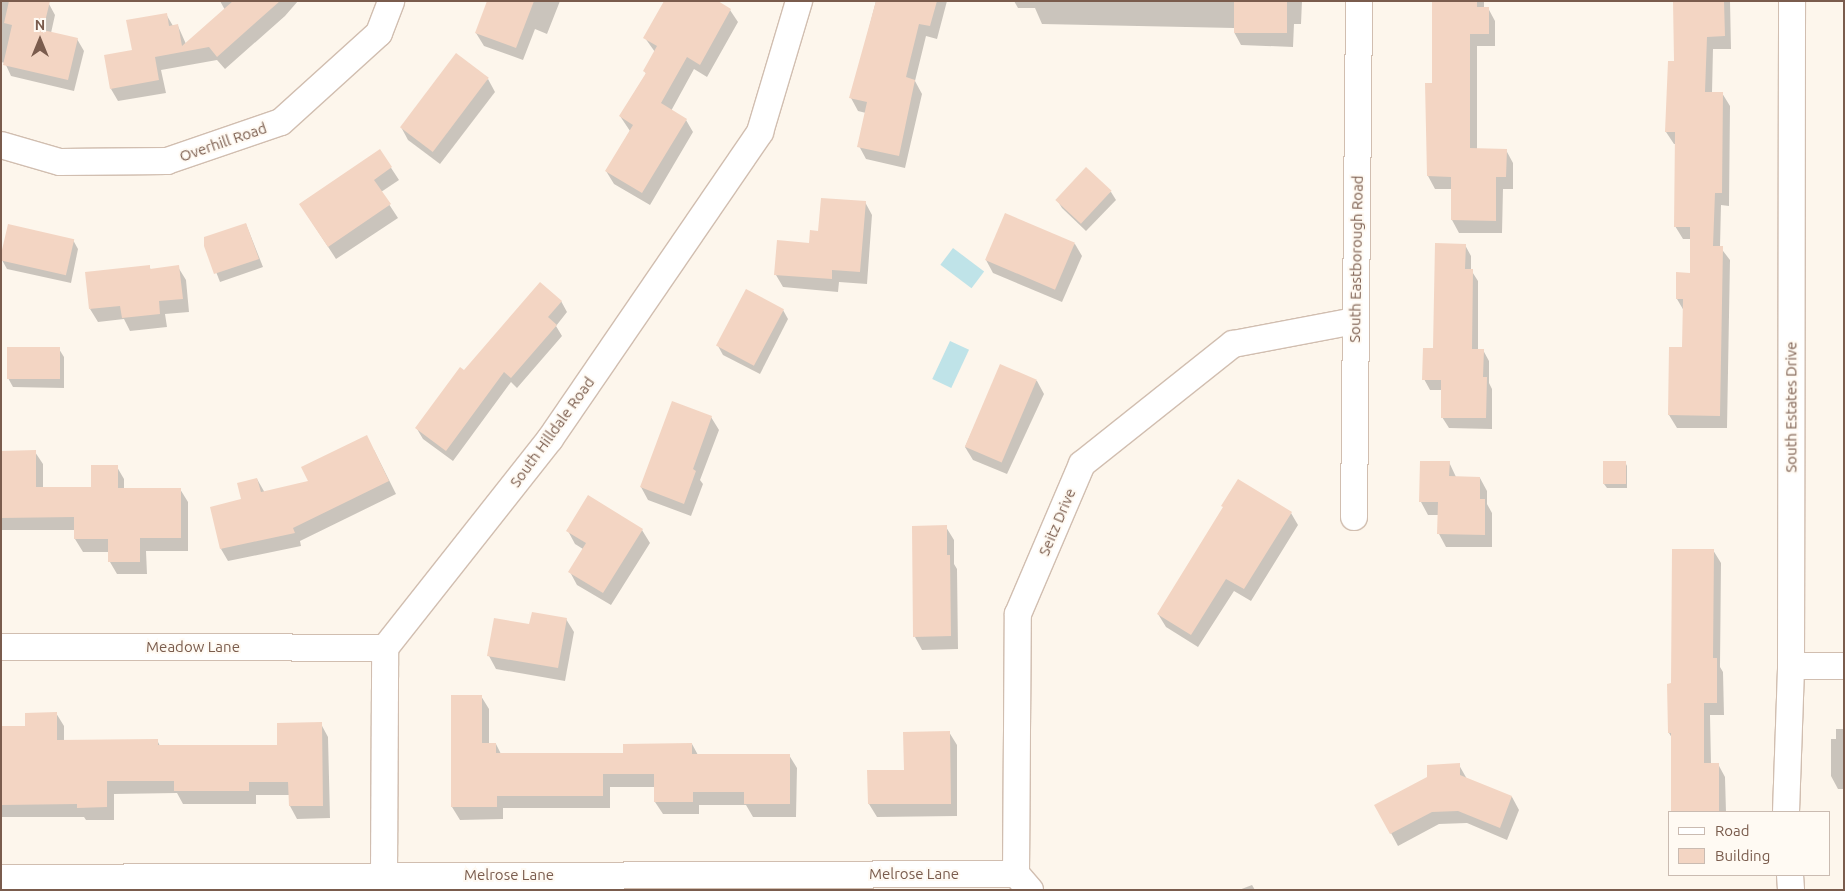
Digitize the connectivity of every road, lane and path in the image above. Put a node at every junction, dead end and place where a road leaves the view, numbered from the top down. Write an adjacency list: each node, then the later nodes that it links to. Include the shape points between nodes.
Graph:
1 (390, 1): 5 (street, Overhill Road, via 379,33 281,122 167,161 60,162)
2 (799, 1): 9 (street, South Hilldale Road, via 760,132 550,439)
3 (1359, 1): 6 (street, South Eastborough Road)
4 (1792, 1): 10 (street, South Estates Drive)
5 (1, 145)
6 (1355, 321): 7 (street, South Eastborough Road); 16 (street, Seitz Drive, via 1232,344 1082,464 1018,614)
7 (1354, 517)
8 (1, 647): 9 (street, Meadow Lane)
9 (385, 648): 13 (street)
10 (1791, 666): 11 (street); 12 (street, South Estates Drive)
11 (1844, 666)
12 (1786, 811)
13 (384, 875): 15 (street, Melrose Lane); 16 (street, Melrose Lane)
14 (1790, 876): 17 (street)
15 (1, 878)
16 (1023, 882)
17 (1791, 890)

